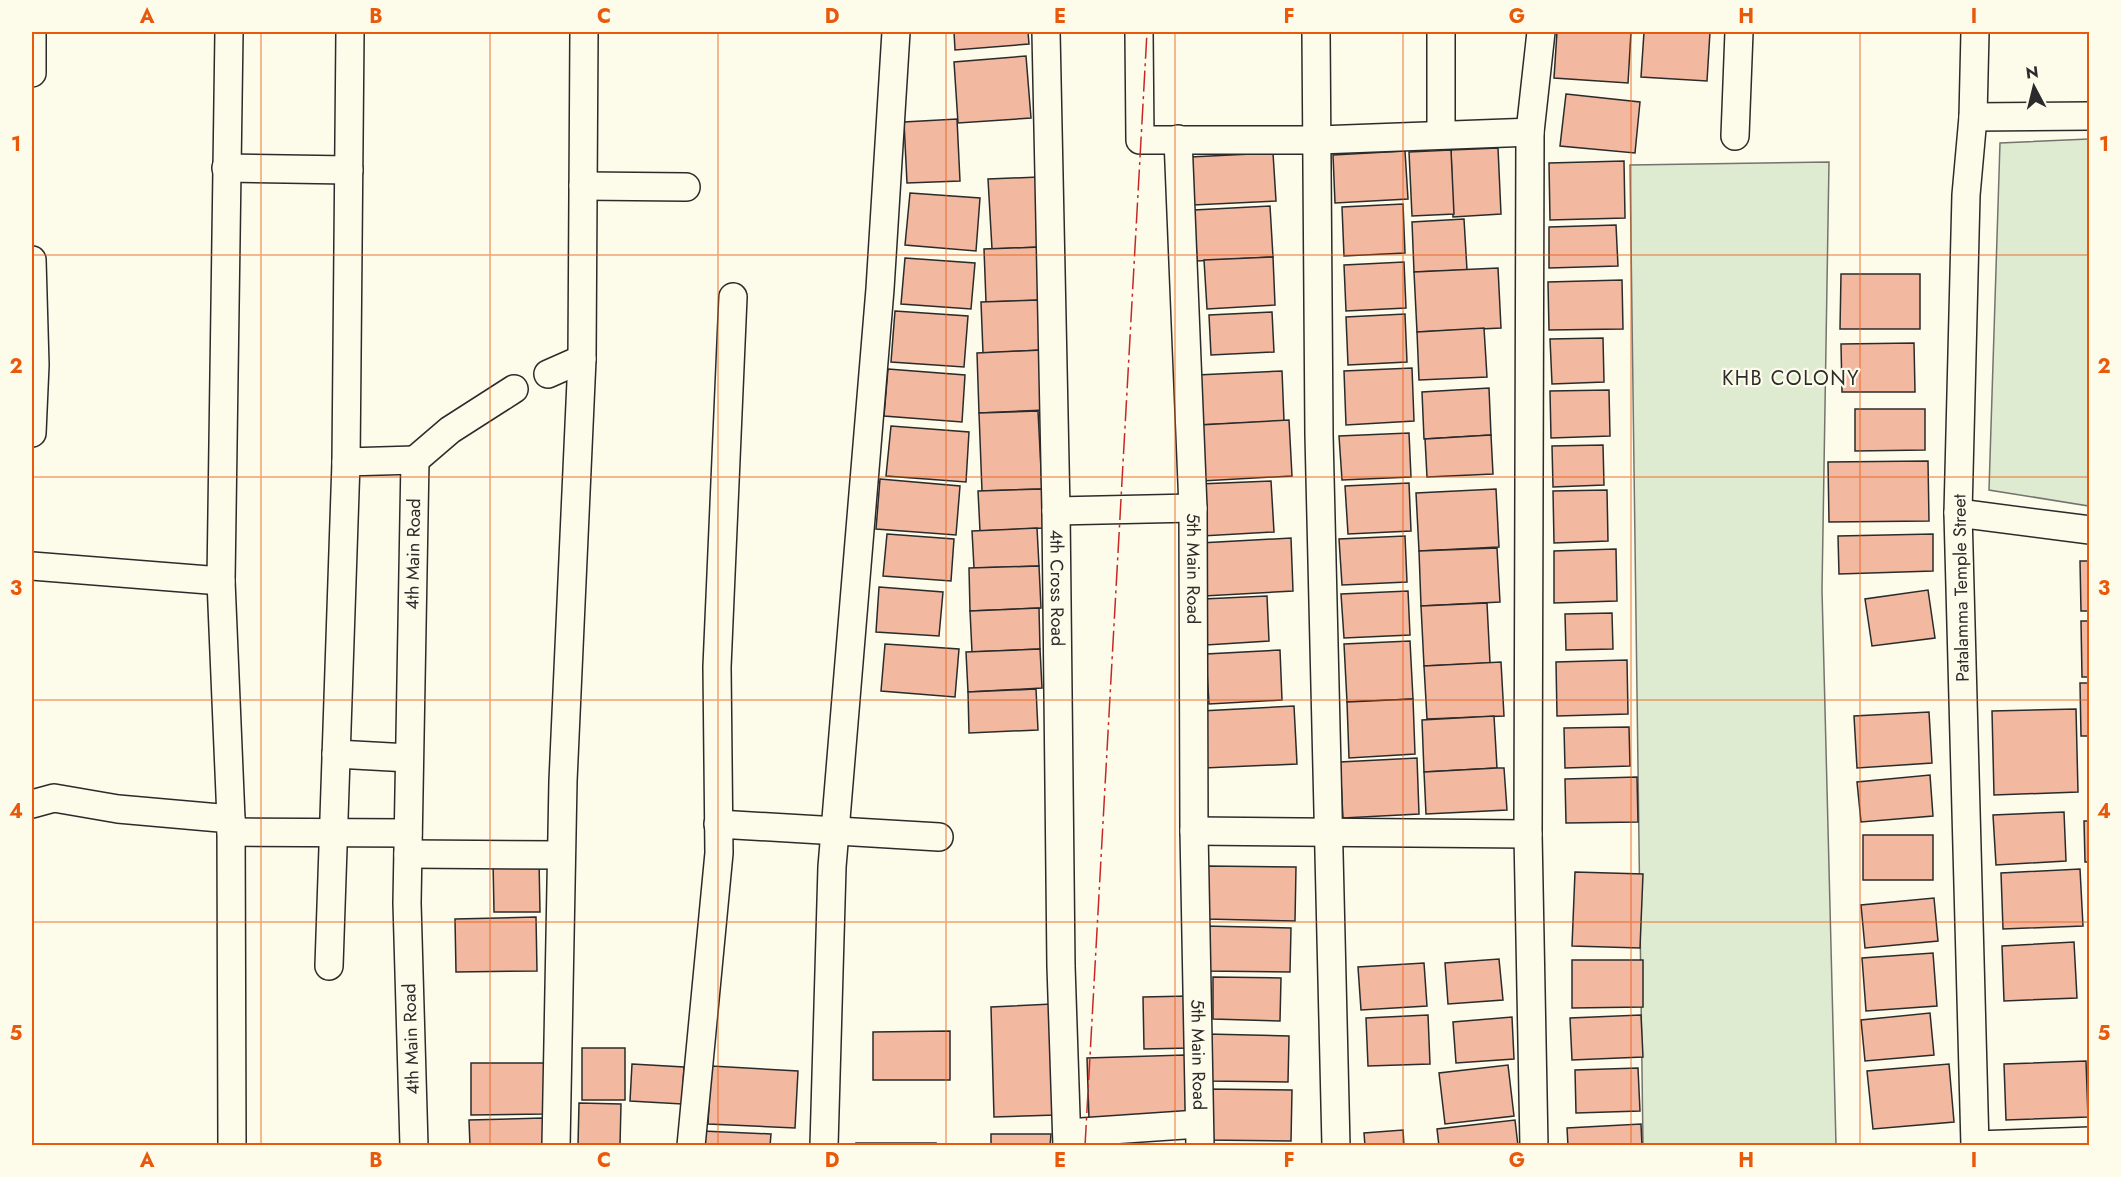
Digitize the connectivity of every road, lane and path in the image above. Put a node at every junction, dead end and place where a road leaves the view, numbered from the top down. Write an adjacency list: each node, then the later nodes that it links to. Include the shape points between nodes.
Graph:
1 (32, 32): 13 (street)
2 (229, 32): 21 (street)
3 (350, 32): 22 (street)
4 (584, 32): 23 (street)
5 (896, 32): 45 (street, via 879,300)
6 (1046, 32): 35 (street, 4th Cross Road)
7 (1139, 32): 19 (street, via 1140,140)
8 (1316, 32): 20 (street)
9 (1441, 32): 17 (street)
10 (1541, 32): 16 (street)
11 (1739, 32): 18 (street)
12 (1975, 32): 15 (street, Patalamma Temple Street)
13 (32, 73)
14 (2090, 116): 15 (street)
15 (1973, 117): 36 (street, Patalamma Temple Street, via 1966,195)
16 (1530, 132): 17 (street); 49 (street)
17 (1441, 134): 20 (street)
18 (1735, 136)
19 (1178, 140): 20 (street); 34 (street, 5th Main Road)
20 (1319, 140): 48 (street, via 1319,423)
21 (226, 168): 22 (street); 39 (street)
22 (349, 170): 33 (street)
23 (583, 186): 24 (street); 27 (street)
24 (686, 187)
25 (32, 260): 28 (street)
26 (733, 297): 43 (street, via 717,667)
27 (582, 359): 29 (street); 52 (street)
28 (33, 365): 31 (street)
29 (548, 374)
30 (514, 389): 32 (street, via 450,430)
31 (32, 434)
32 (415, 460): 33 (street); 41 (street, 4th Main Road)
33 (346, 462): 40 (street)
34 (1193, 508): 35 (street); 46 (street, 5th Main Road)
35 (1056, 512): 55 (street, 4th Cross Road)
36 (1958, 513): 37 (street); 57 (street, Patalamma Temple Street)
37 (2090, 531)
38 (32, 566): 39 (street)
39 (221, 581): 44 (street)
40 (336, 754): 41 (street); 47 (street)
41 (410, 758): 51 (street, 4th Main Road)
42 (32, 804): 44 (street, via 54,798)
43 (718, 824): 45 (street); 61 (street, via 719,853)
44 (231, 826): 47 (street); 58 (street)
45 (835, 831): 50 (street); 62 (street)
46 (1194, 831): 48 (street); 54 (street, 5th Main Road)
47 (333, 833): 51 (street); 53 (street)
48 (1328, 833): 49 (street); 63 (street)
49 (1528, 834): 64 (street)
50 (939, 837)
51 (408, 844): 52 (street); 59 (street, 4th Main Road)
52 (561, 855): 60 (street)
53 (329, 966)
54 (1200, 1135): 55 (street)
55 (1067, 1139)
56 (2090, 1141): 57 (street)
57 (1975, 1145)
58 (232, 1146)
59 (414, 1146)
60 (556, 1146)
61 (691, 1146)
62 (824, 1146)
63 (1336, 1146)
64 (1534, 1146)

